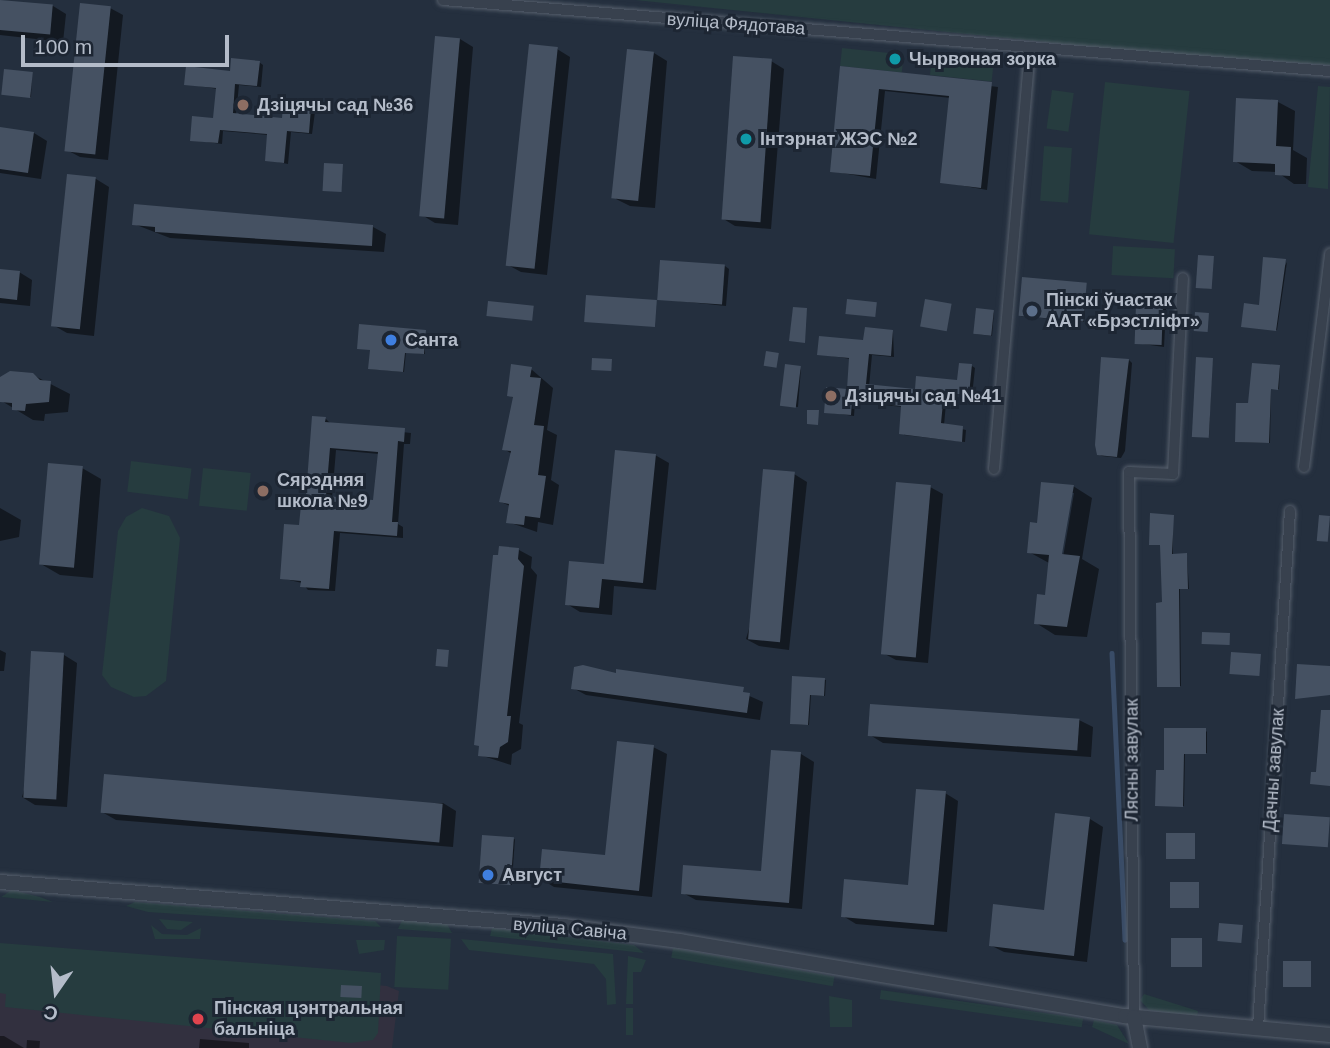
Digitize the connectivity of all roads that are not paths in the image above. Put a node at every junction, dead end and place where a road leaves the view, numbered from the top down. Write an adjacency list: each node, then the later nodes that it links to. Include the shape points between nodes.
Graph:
1 (443, 0): 2 (street, вуліца Фядотава)
2 (1030, 49): 3 (street, вуліца Фядотава); 7 (street)
3 (1330, 71)
4 (1330, 254): 6 (street)
5 (1183, 278): 10 (street, Лясны завулак, via 1173,474 1129,472)
6 (1304, 467)
7 (994, 469)
8 (1290, 511): 11 (street, Дачны завулак)
9 (0, 883): 10 (street, вуліца Савіча, via 564,926)
10 (1134, 1017): 11 (street, вуліца Савіча); 13 (street)
11 (1258, 1028): 12 (street, вуліца Савіча)
12 (1330, 1035)
13 (1140, 1048)

